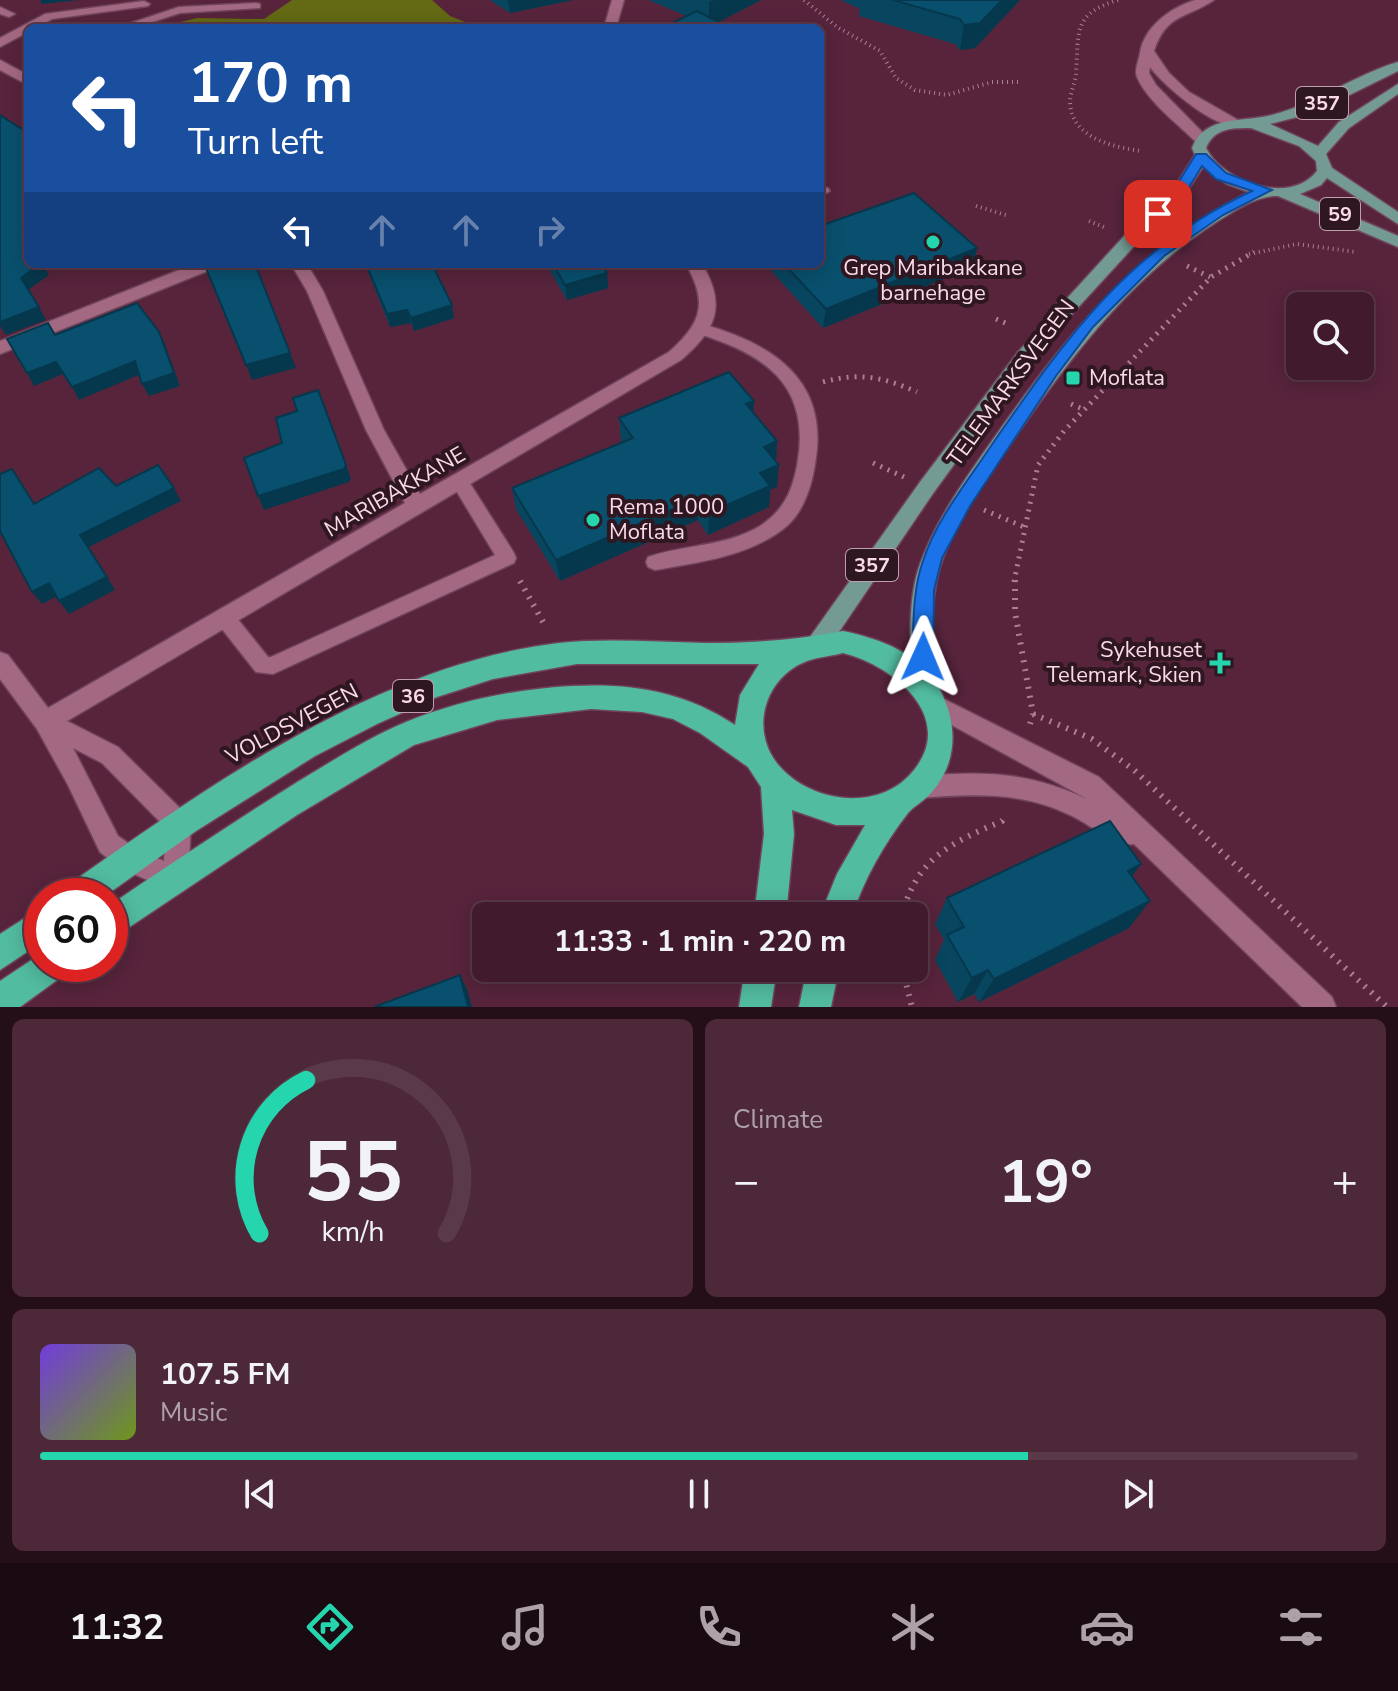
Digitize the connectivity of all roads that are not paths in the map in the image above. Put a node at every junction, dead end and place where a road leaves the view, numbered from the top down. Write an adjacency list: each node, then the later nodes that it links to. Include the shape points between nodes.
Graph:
1 (618, 0): 7 (street)
2 (1208, 0): 10 (street, via 1164,20)
3 (144, 4): 5 (lane, via 49,16)
4 (256, 6): 6 (lane, via 179,10)
5 (34, 24)
6 (135, 24)
7 (611, 24)
8 (24, 30): 9 (lane)
9 (0, 43)
10 (1146, 48): 15 (street, via 1168,84 1189,101); 16 (street, via 1142,73)
11 (0, 64): 13 (street)
12 (1398, 66): 15 (main road, 357, via 1308,110)
13 (24, 76)
14 (1398, 88): 17 (main road, 357, via 1344,125)
15 (1245, 124): 16 (main road, 357, via 1216,128); 17 (main road, 357, via 1291,134)
16 (1201, 148): 18 (main road, via 1221,176); 30 (main road, TELEMARKSVEGEN / 357, via 1176,197 1024,356)
17 (1320, 161): 18 (main road, 357, via 1315,182); 19 (main road, 59)
18 (1272, 191): 20 (main road, 59); 32 (main road, TELEMARKSVEGEN / 357, via 1218,212 1159,253 1087,324 1002,441 933,558 925,590)
19 (1398, 219)
20 (1398, 242)
21 (199, 268): 25 (street)
22 (301, 268): 27 (street, via 375,430)
23 (696, 268): 24 (street, via 709,300)
24 (702, 329): 26 (street, MARIBAKKANE, via 654,371); 28 (lane, via 732,336 782,369 799,389 813,446 799,494 784,518 764,533 734,548)
25 (0, 348)
26 (460, 482): 27 (street, MARIBAKKANE); 29 (lane, via 507,558 273,665 263,666)
27 (417, 507): 29 (street, MARIBAKKANE)
28 (655, 562)
29 (225, 618): 33 (street, MARIBAKKANE)
30 (807, 647): 32 (highway, 36, via 843,642 867,646 888,655); 34 (highway, 36, via 769,670 751,698 748,719); 37 (highway, VOLDSVEGEN / 36, via 728,655 594,650 508,664 418,693 362,719)
31 (0, 662): 33 (street)
32 (928, 695): 36 (highway, via 940,726 939,747 932,769); 38 (street, via 1090,785)
33 (45, 722): 37 (street, via 110,755); 39 (street, via 109,844)
34 (757, 757): 35 (highway, 36); 41 (highway, 36, via 715,727 679,709 644,700 538,699 474,712 415,731 358,760)
35 (775, 781): 36 (highway, 36, via 798,799 849,813 876,810); 42 (highway, via 779,834)
36 (909, 794): 38 (street, via 977,783 1017,786 1084,809); 43 (highway, via 866,848)
37 (179, 824): 39 (highway, VOLDSVEGEN / 36); 41 (street)
38 (1158, 850): 53 (street)
39 (129, 859): 40 (highway, VOLDSVEGEN / 36); 41 (street)
40 (103, 878)
41 (175, 879): 44 (highway, 36)
42 (772, 902)
43 (840, 902)
44 (128, 912)
45 (24, 936): 46 (highway)
46 (0, 954)
47 (27, 982): 50 (highway)
48 (759, 982): 51 (highway)
49 (820, 982): 52 (highway)
50 (0, 1001)
51 (755, 1007)
52 (815, 1007)
53 (1322, 1007)

